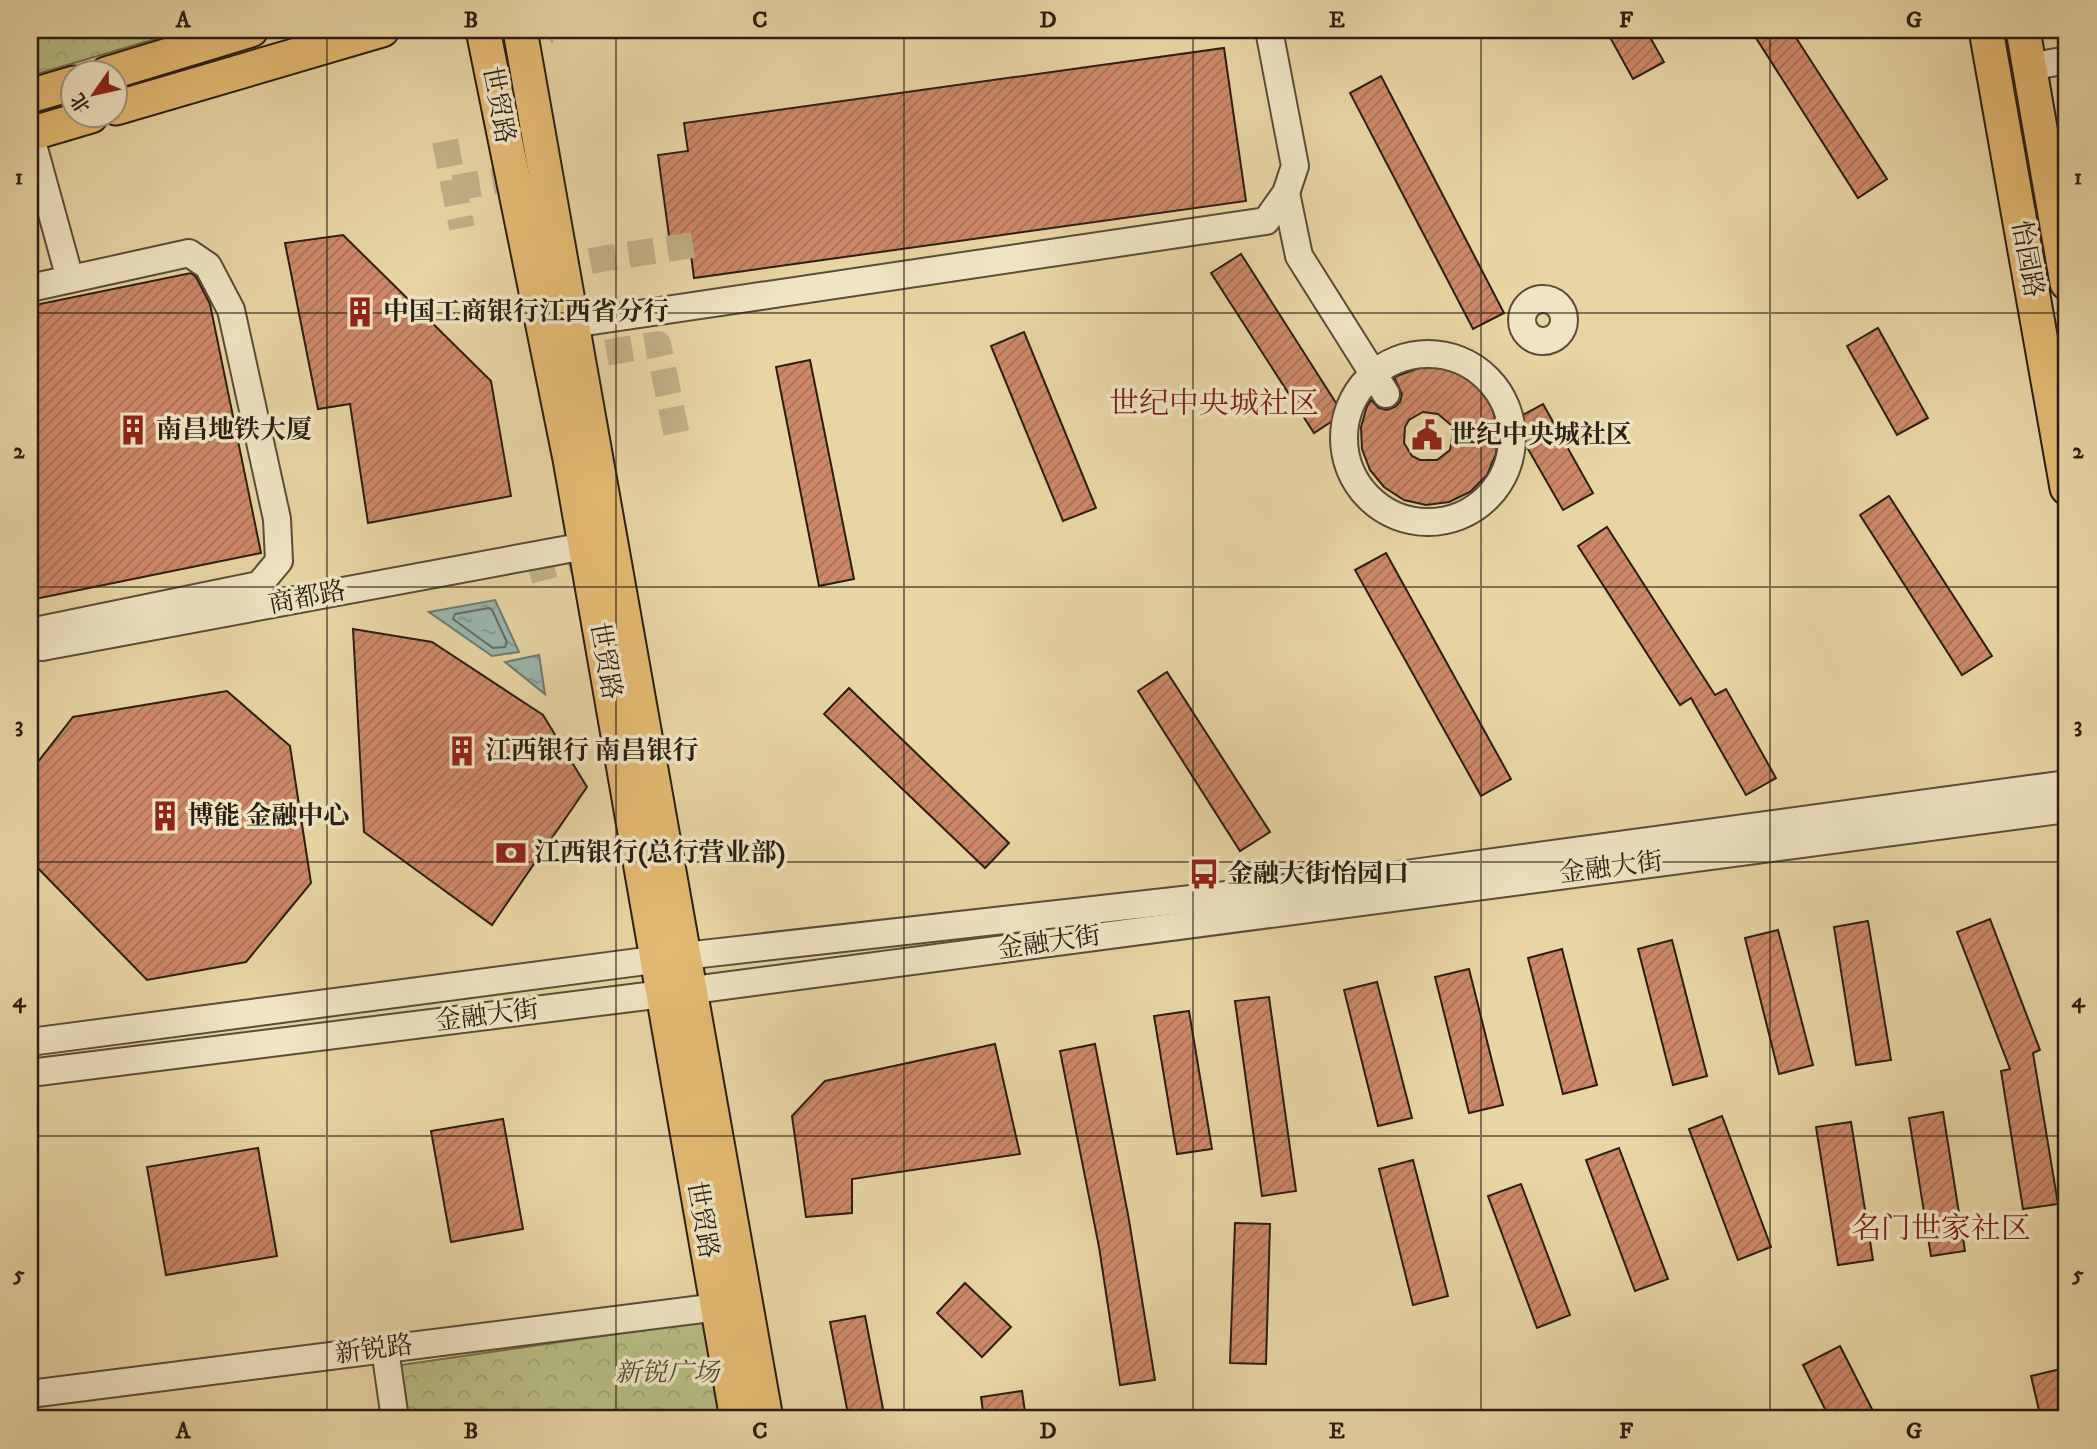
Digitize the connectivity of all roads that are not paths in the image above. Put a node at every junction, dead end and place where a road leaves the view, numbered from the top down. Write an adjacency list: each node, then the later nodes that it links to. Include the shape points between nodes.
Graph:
1 (251, 30): 9 (main road)
2 (382, 30): 13 (main road)
3 (483, 30): 23 (main road, 世贸路)
4 (520, 30): 20 (main road, 世贸路)
5 (1269, 30): 16 (street, via 1295,166)
6 (1986, 30): 22 (main road, 怡园路)
7 (2031, 31): 10 (main road, 怡园路)
8 (2067, 60): 10 (street)
9 (130, 67)
10 (2029, 67): 18 (main road, 怡园路)
11 (60, 87): 12 (main road)
12 (30, 96)
13 (130, 104)
14 (60, 125): 15 (main road)
15 (30, 134): 17 (street)
16 (1286, 193): 20 (street, via 1266,221); 21 (street, via 1299,256)
17 (70, 279): 19 (street); 24 (street, via 189,253 208,266 231,310 276,519 279,561 259,585)
18 (2067, 283)
19 (30, 288)
20 (572, 324): 28 (main road, 世贸路)
21 (1380, 383): 21 (street, via 1355,393 1345,418 1343,444 1350,471 1364,494 1385,511 1410,521 1437,522 1464,515 1488,498 1505,475 1513,447 1511,418 1499,392 1480,370 1455,356 1426,352 1398,358)
22 (2067, 488)
23 (585, 547): 25 (street, 商都路); 28 (main road, 世贸路)
24 (30, 632)
25 (30, 649)
26 (2067, 784): 28 (street, 金融大街, via 1376,877)
27 (2067, 809): 29 (street, 金融大街)
28 (670, 958): 29 (main road, 世贸路); 30 (street, 金融大街)
29 (677, 992): 31 (street, 金融大街); 32 (main road, 世贸路); 37 (main road, 世贸路)
30 (30, 1042)
31 (30, 1073)
32 (718, 1307): 33 (street, 新锐路); 36 (main road, 世贸路)
33 (385, 1349): 34 (street, 新锐路); 35 (street)
34 (30, 1394)
35 (395, 1419)
36 (737, 1419)
37 (766, 1419)

